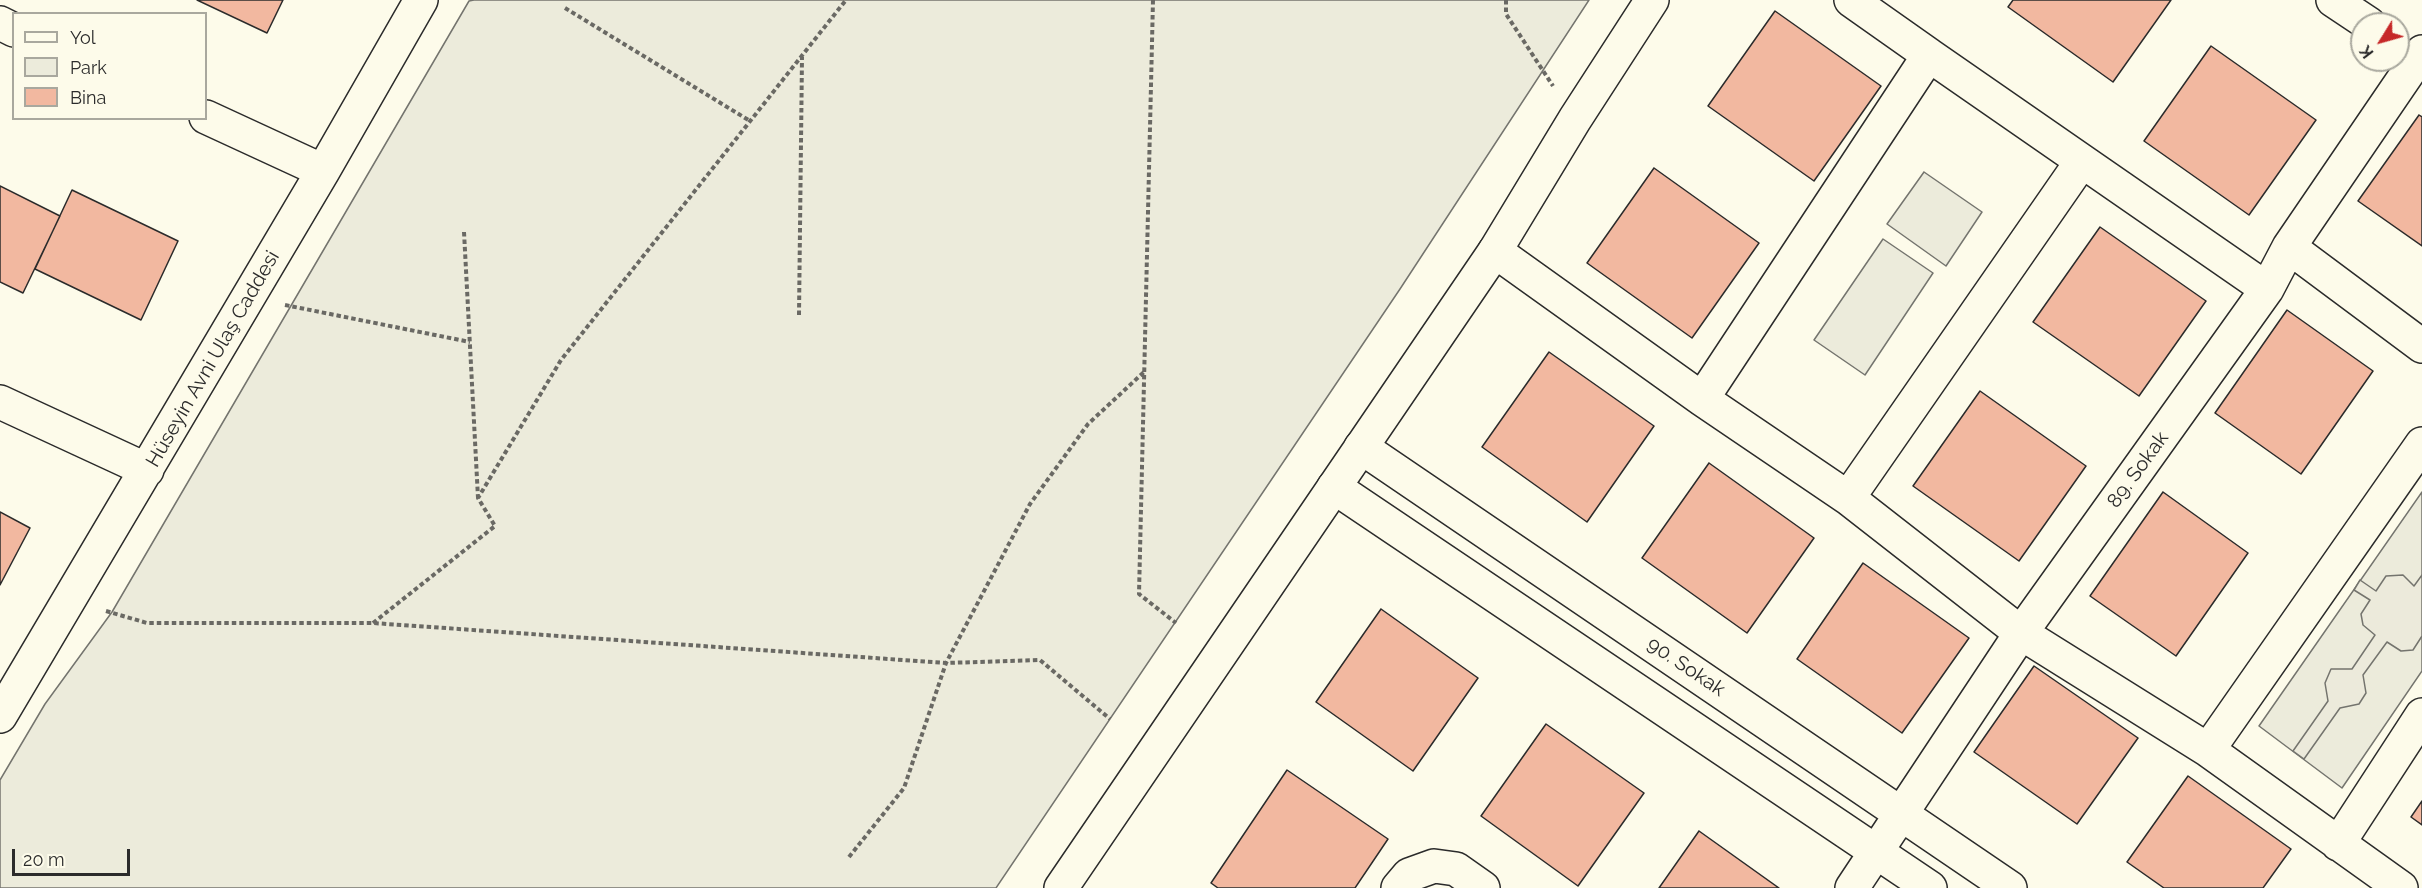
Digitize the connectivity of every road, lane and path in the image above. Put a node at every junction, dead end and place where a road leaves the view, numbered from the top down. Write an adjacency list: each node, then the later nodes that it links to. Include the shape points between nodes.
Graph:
1 (421, 0): 17 (street, Hüseyin Avni Ulaş Caddesi)
2 (846, 0): 12 (path)
3 (1153, 0): 26 (path)
4 (1506, 0): 14 (path, via 1506,14)
5 (1652, 0): 14 (street)
6 (1851, 0): 11 (street)
7 (2333, 0): 9 (street)
8 (565, 8): 15 (path)
9 (2351, 12)
10 (2415, 53): 19 (street, 89. Sokak)
11 (1929, 55): 16 (street); 27 (street)
12 (802, 56): 15 (path); 23 (path)
13 (207, 117): 17 (street)
14 (1575, 119): 20 (street)
15 (750, 121): 33 (path, via 561,360)
16 (2082, 161): 21 (street); 34 (street)
17 (324, 171): 22 (street, Hüseyin Avni Ulaş Caddesi)
18 (464, 232): 24 (path)
19 (2289, 247): 21 (street, 89. Sokak); 25 (street)
20 (1495, 251): 27 (street); 30 (street)
21 (2266, 290): 38 (street, 89. Sokak)
22 (250, 296): 24 (path); 31 (street, Hüseyin Avni Ulaş Caddesi)
23 (799, 315)
24 (470, 342): 33 (path)
25 (2422, 346)
26 (1144, 372): 37 (path, via 1139,594); 39 (path, via 1088,424 1030,504)
27 (1702, 399): 34 (street)
28 (0, 402): 31 (street)
29 (2422, 444): 43 (street)
30 (1361, 447): 32 (street); 44 (street, 90. Sokak)
31 (147, 470): 35 (street, Hüseyin Avni Ulaş Caddesi)
32 (1334, 487): 46 (street); 48 (street)
33 (478, 498): 36 (path, via 495,526)
34 (1848, 498): 38 (street)
35 (69, 599): 36 (path, via 147,623); 40 (street, Hüseyin Avni Ulaş Caddesi)
36 (373, 623): 39 (path)
37 (1176, 623)
38 (2021, 633): 43 (street); 44 (street, 89. Sokak)
39 (946, 663): 42 (path, via 1040,660); 47 (path, via 904,789)
40 (2, 705)
41 (2422, 716): 45 (street)
42 (1110, 719)
43 (2208, 750): 45 (street)
44 (1901, 813): 46 (street, 89. Sokak); 53 (street, 90. Sokak)
45 (2338, 844): 54 (street)
46 (1876, 851): 51 (street, 89. Sokak); 52 (street)
47 (849, 857)
48 (1061, 888)
49 (1398, 888): 50 (street, via 1409,876 1434,866 1456,869)
50 (1483, 888)
51 (1852, 888)
52 (1930, 888)
53 (2010, 888)
54 (2401, 888)

